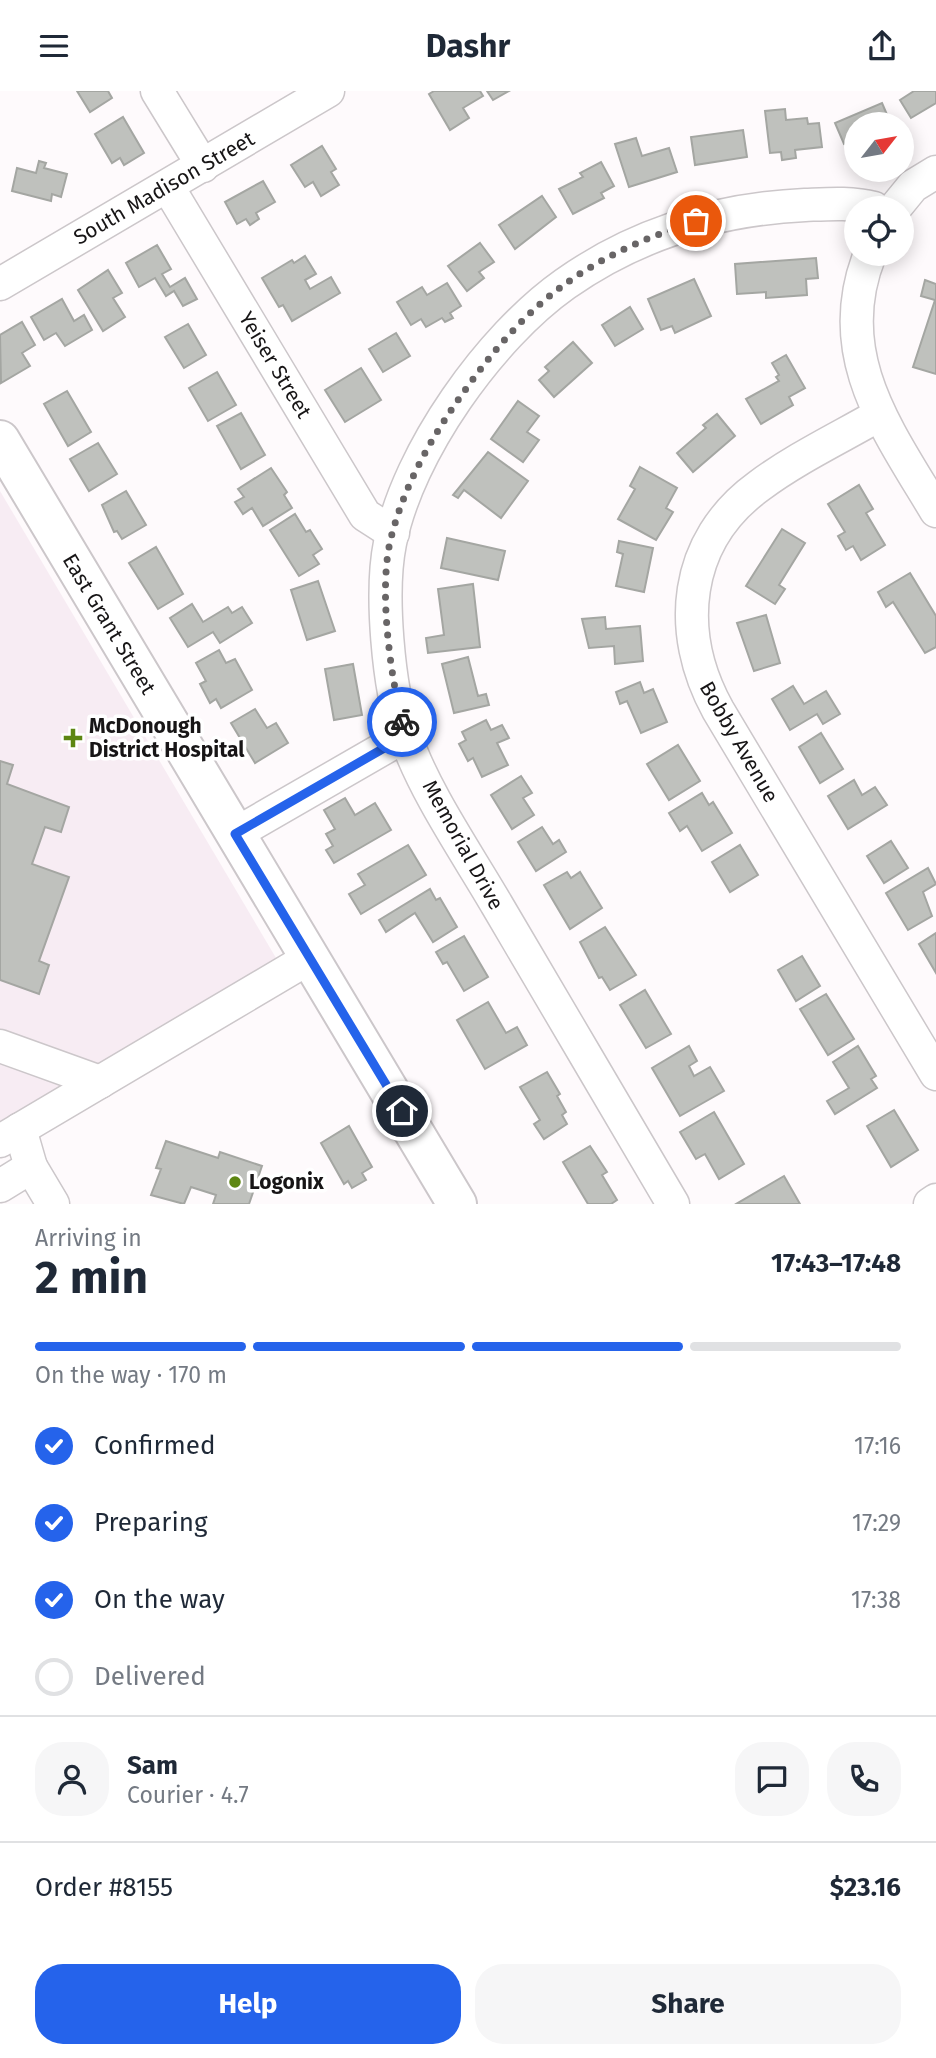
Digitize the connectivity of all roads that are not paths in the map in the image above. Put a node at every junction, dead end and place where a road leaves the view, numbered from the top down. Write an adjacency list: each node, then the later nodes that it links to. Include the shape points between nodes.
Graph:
1 (156, 91): 3 (street)
2 (328, 91): 3 (street, South Madison Street)
3 (202, 166): 5 (street, South Madison Street)
4 (936, 172): 6 (street)
5 (168, 187): 9 (street, South Madison Street); 13 (street, Yeiser Street, via 365,515)
6 (905, 196)
7 (844, 203): 13 (street, Memorial Drive, via 739,212 655,235 584,271 528,314 487,358 419,463)
8 (867, 266): 10 (street, via 856,326 866,387)
9 (0, 284)
10 (879, 415): 12 (street); 18 (street, Bobby Avenue, via 759,485 737,503 705,549 691,603 691,631 695,659 718,710)
11 (3, 454): 15 (main road, East Grant Street)
12 (936, 511)
13 (393, 533): 14 (street, Memorial Drive, via 388,632)
14 (405, 736): 15 (street); 26 (street, Memorial Drive, via 442,811)
15 (235, 834): 16 (main road, East Grant Street)
16 (311, 957): 19 (street); 25 (main road, East Grant Street)
17 (0, 1046): 19 (street)
18 (936, 1074)
19 (100, 1082): 20 (street)
20 (10, 1135): 21 (street)
21 (31, 1167): 22 (street); 24 (street)
22 (0, 1186)
23 (936, 1200): 27 (street)
24 (53, 1204)
25 (457, 1204)
26 (673, 1204)
27 (930, 1204)

